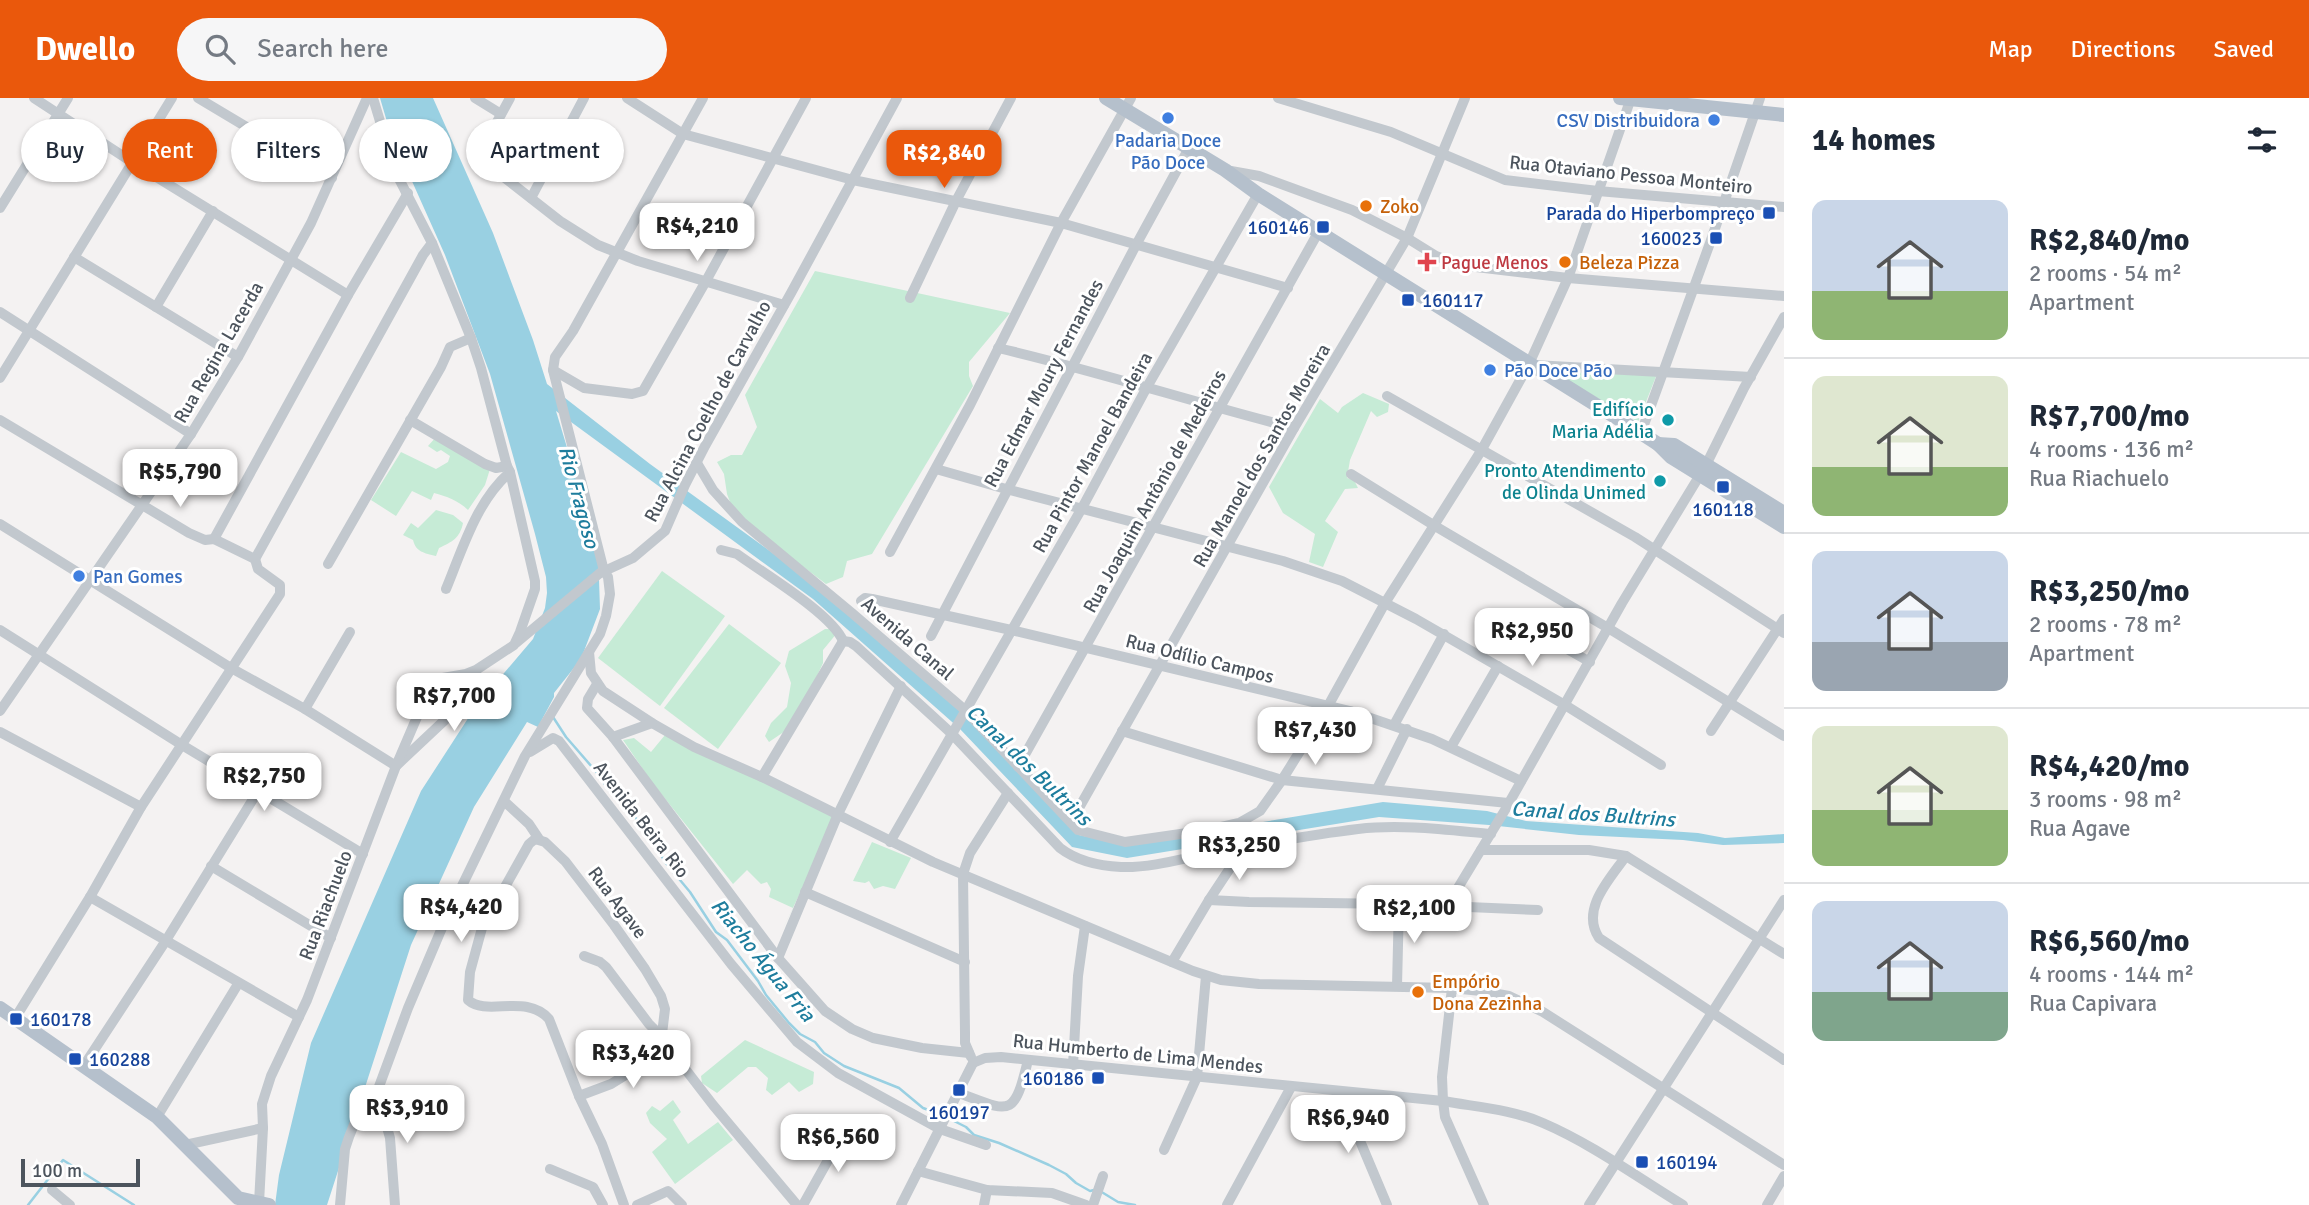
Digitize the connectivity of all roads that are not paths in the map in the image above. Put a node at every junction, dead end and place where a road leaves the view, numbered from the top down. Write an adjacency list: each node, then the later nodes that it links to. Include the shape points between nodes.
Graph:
1 (33, 98): 22 (street)
2 (68, 98): 22 (street)
3 (172, 98): 25 (street)
4 (198, 98): 26 (street)
5 (367, 98): 28 (street, Rua Regina Lacerda)
6 (373, 98): 39 (street, via 395,171)
7 (474, 98): 23 (street)
8 (510, 98): 23 (street)
9 (584, 98): 41 (street)
10 (627, 98): 27 (street)
11 (704, 98): 27 (street)
12 (806, 98): 32 (street)
13 (897, 98): 35 (street, Rua Alcina Coelho de Carvalho)
14 (1011, 98): 42 (street)
15 (1106, 98): 20 (main road)
16 (1278, 98): 30 (street, Rua Otaviano Pessoa Monteiro, via 1370,125)
17 (1465, 98): 30 (street, Rua Manoel dos Santos Moreira)
18 (1760, 98): 21 (street)
19 (1627, 99): 21 (main road); 38 (street)
20 (1127, 104): 29 (main road); 47 (street)
21 (1754, 113): 24 (main road); 43 (street)
22 (58, 114): 31 (street); 45 (street)
23 (501, 114): 41 (street, via 478,157)
24 (1784, 115)
25 (159, 119)
26 (233, 119)
27 (683, 134): 32 (street); 52 (street)
28 (345, 148)
29 (1189, 148): 33 (main road); 51 (street, Rua Edmar Moury Fernandes)
30 (1442, 154): 38 (street, Rua Otaviano Pessoa Monteiro, via 1505,180); 49 (street, Rua Manoel dos Santos Moreira)
31 (122, 156)
32 (773, 159): 35 (street); 58 (street)
33 (1225, 170): 40 (main road); 49 (street, via 1259,176 1327,200)
34 (122, 178): 53 (street)
35 (853, 180): 42 (street); 64 (street, Rua Alcina Coelho de Carvalho)
36 (165, 182): 46 (street)
37 (330, 182): 54 (street, Rua Regina Lacerda)
38 (1598, 191): 43 (street, Rua Otaviano Pessoa Monteiro); 57 (street)
39 (408, 193): 50 (street); 61 (street)
40 (1258, 194): 48 (main road); 55 (street, Rua Pintor Manoel Bandeira)
41 (531, 198): 52 (street)
42 (956, 201): 47 (street); 63 (street)
43 (1724, 201): 44 (street, Rua Otaviano Pessoa Monteiro); 59 (street)
44 (1784, 207)
45 (0, 208)
46 (214, 211): 54 (street); 65 (street)
47 (1061, 223): 51 (street); 70 (street)
48 (1319, 231): 56 (main road); 60 (street, Rua Joaquim Antônio de Medeiros)
49 (1408, 238): 56 (street, Rua Manoel dos Santos Moreira); 57 (street, via 1459,265)
50 (432, 243): 69 (street); 105 (street)
51 (1136, 245): 55 (street); 73 (street, Rua Edmar Moury Fernandes)
52 (616, 254): 58 (street); 74 (street, via 555,357)
53 (74, 257): 65 (street); 68 (street)
54 (291, 260): 61 (street); 71 (street, Rua Regina Lacerda)
55 (1216, 266): 60 (street); 78 (street, Rua Pintor Manoel Bandeira)
56 (1386, 272): 72 (main road); 83 (street, Rua Manoel dos Santos Moreira)
57 (1568, 278): 59 (street); 72 (street)
58 (706, 281): 64 (street); 74 (street, via 643,391 632,394 584,388)
59 (1694, 287): 62 (street); 75 (street)
60 (1289, 288): 80 (street, Rua Joaquim Antônio de Medeiros)
61 (348, 295): 100 (street)
62 (1784, 296)
63 (909, 298)
64 (785, 305): 87 (street, Rua Alcina Coelho de Carvalho)
65 (156, 307): 71 (street)
66 (0, 312): 68 (street)
67 (1784, 317): 76 (street)
68 (29, 330): 77 (street); 85 (street)
69 (471, 338): 82 (street, via 450,346); 88 (street)
70 (999, 348): 73 (street); 89 (street)
71 (238, 357): 85 (street, Rua Regina Lacerda)
72 (1530, 364): 75 (street); 84 (main road); 86 (street)
73 (1072, 365): 78 (street); 92 (street, Rua Edmar Moury Fernandes)
74 (554, 370): 107 (street)
75 (1663, 371): 76 (street); 84 (street)
76 (1751, 377): 90 (street)
77 (0, 378)
78 (1147, 387): 80 (street); 94 (street, Rua Pintor Manoel Bandeira)
79 (1387, 396): 86 (street)
80 (1220, 409): 83 (street); 98 (street, Rua Joaquim Antônio de Medeiros)
81 (0, 420): 93 (street)
82 (410, 420): 88 (street, via 485,464); 106 (street)
83 (1294, 428): 101 (street, Rua Manoel dos Santos Moreira)
84 (1641, 433): 90 (main road, via 1658,444 1674,446)
85 (191, 434): 93 (street, Rua Regina Lacerda)
86 (1481, 451): 97 (street); 103 (street)
87 (697, 463): 107 (street, Rua Alcina Coelho de Carvalho, via 665,531 633,558); 138 (street, Avenida Canal, via 721,500 755,535)
88 (509, 469): 109 (street, via 483,505); 122 (street, via 535,581)
89 (936, 469): 92 (street); 104 (street)
90 (1703, 470): 95 (main road); 99 (main road); 103 (street)
91 (1351, 474): 97 (street)
92 (1006, 489): 94 (street); 112 (street, Rua Edmar Moury Fernandes)
93 (142, 505): 100 (street, via 197,538); 108 (street, Rua Regina Lacerda)
94 (1082, 508): 98 (street); 117 (street, Rua Pintor Manoel Bandeira)
95 (1784, 513)
96 (0, 524): 108 (street)
97 (1434, 526): 111 (street); 115 (street)
98 (1153, 527): 101 (street); 123 (street, Rua Joaquim Antônio de Medeiros)
99 (1784, 527)
100 (214, 539): 105 (street)
101 (1227, 546): 111 (street, via 1314,570); 127 (street, Rua Manoel dos Santos Moreira)
102 (721, 550): 121 (street, via 737,554 823,616)
103 (1654, 550): 113 (street); 115 (street)
104 (890, 552)
105 (255, 559): 129 (street, via 258,569 281,586 280,594)
106 (328, 564)
107 (602, 572): 122 (street, Rua Alcina Coelho de Carvalho); 124 (street, via 610,588 609,604)
108 (89, 579): 125 (street, Rua Regina Lacerda); 129 (street)
109 (446, 589)
110 (861, 601): 112 (street, Rua Odílio Campos, via 872,599)
111 (1385, 603): 119 (street); 135 (street)
112 (941, 615): 117 (street, Rua Odílio Campos); 120 (street, Rua Edmar Moury Fernandes)
113 (1782, 627): 133 (street)
114 (1530, 628): 126 (street)
115 (1608, 628): 126 (street); 133 (street)
116 (0, 630): 125 (street)
117 (1012, 630): 123 (street, Rua Odílio Campos); 138 (street, Rua Pintor Manoel Bandeira)
118 (350, 632): 136 (street)
119 (1444, 634): 128 (street); 140 (street)
120 (931, 636)
121 (843, 641): 132 (street, via 856,646); 154 (street)
122 (514, 645): 130 (street, Rua Riachuelo)
123 (1086, 647): 127 (street, Rua Odílio Campos); 153 (street, Rua Joaquim Antônio de Medeiros)
124 (589, 652): 131 (street); 150 (street)
125 (40, 654): 137 (street, Rua Regina Lacerda); 148 (street)
126 (1590, 663): 134 (street)
127 (1160, 666): 135 (street, Rua Odílio Campos); 143 (street, Rua Manoel dos Santos Moreira)
128 (1498, 666): 134 (street); 149 (street)
129 (231, 668): 136 (street); 148 (street)
130 (475, 670): 152 (street, via 447,718); 152 (street, Rua Riachuelo, via 437,678)
131 (597, 684): 139 (street); 147 (street, Rua Humberto de Lima Mendes, via 586,707)
132 (901, 686): 142 (street); 163 (street)
133 (1729, 703): 144 (street); 146 (street)
134 (1565, 705): 151 (street); 156 (street)
135 (1328, 706): 140 (street, Rua Odílio Campos); 155 (street)
136 (305, 709): 152 (street)
137 (0, 711)
138 (965, 712): 142 (street, Rua Pintor Manoel Bandeira); 153 (street, Avenida Canal)
139 (652, 723): 147 (street); 154 (street, via 702,751)
140 (1394, 724): 141 (street, Rua Odílio Campos)
141 (1407, 729): 149 (street, Rua Odílio Campos); 157 (street)
142 (953, 730): 159 (street); 167 (street, Rua Pintor Manoel Bandeira)
143 (1122, 731): 155 (street); 164 (street, Rua Manoel dos Santos Moreira)
144 (1711, 731)
145 (0, 732): 161 (street)
146 (1784, 736)
147 (613, 737): 187 (street, Rua Humberto de Lima Mendes)
148 (182, 745): 158 (street); 161 (street)
149 (1451, 747): 156 (street, Rua Odílio Campos)
150 (525, 756): 160 (street); 215 (street, Avenida Beira Rio, via 557,738 797,1042 838,1073)
151 (1661, 765)
152 (396, 766): 170 (street, Rua Riachuelo)
153 (1018, 767): 164 (street, Avenida Canal)
154 (762, 776): 163 (street)
155 (1282, 780): 157 (street); 164 (street, Avenida Canal, via 1260,811 1239,823 1208,830 1125,842 1082,833)
156 (1521, 781): 162 (street)
157 (1377, 789): 162 (street)
158 (258, 791): 170 (street); 172 (street)
159 (1008, 793): 168 (street, via 1060,848 1091,862 1136,867); 173 (street, via 970,853)
160 (504, 801): 166 (street, Rua Agave); 208 (street, via 431,953)
161 (141, 807): 175 (street)
162 (1506, 807): 165 (street)
163 (838, 814): 167 (street); 174 (street)
164 (1071, 822)
165 (1492, 832): 168 (street, via 1388,827); 169 (street)
166 (539, 839): 198 (street, Rua Agave, via 576,875 645,968 664,1002 662,1031); 210 (street, via 531,842 482,928 468,995 470,1003 536,1009 547,1016)
167 (890, 842): 173 (street)
168 (1244, 847): 176 (street)
169 (1481, 850): 171 (street, via 1589,850); 179 (street)
170 (363, 854): 182 (street, Rua Riachuelo)
171 (1626, 856): 183 (street); 195 (street, via 1592,911 1596,933 1608,946)
172 (211, 866): 182 (street); 184 (street)
173 (963, 874): 181 (street); 188 (street)
174 (805, 892): 187 (street); 188 (street)
175 (90, 897): 184 (street); 197 (street)
176 (1209, 900): 178 (street); 189 (street)
177 (1784, 900): 183 (street)
178 (1399, 904): 179 (street); 192 (street)
179 (1447, 906): 180 (street)
180 (1538, 910)
181 (1085, 926): 189 (street); 202 (street)
182 (331, 938): 196 (street, Rua Riachuelo)
183 (1760, 938): 185 (street); 195 (street)
184 (165, 942): 191 (street); 203 (street)
185 (1784, 954)
186 (584, 956): 198 (street, via 606,967)
187 (778, 958): 199 (street, Rua Humberto de Lima Mendes, via 825,1011 861,1034)
188 (965, 962): 199 (street, via 965,1044)
189 (1172, 962): 190 (street)
190 (1206, 976): 192 (street, via 1259,984); 204 (street)
191 (238, 984): 196 (street); 212 (street)
192 (1397, 986): 193 (street)
193 (1452, 988): 206 (street, via 1492,992 1527,1003); 211 (street)
194 (0, 1008): 197 (main road)
195 (1711, 1013): 201 (street); 206 (street)
196 (299, 1017): 213 (street, Rua Riachuelo, via 271,1076 262,1104)
197 (14, 1020): 203 (main road)
198 (667, 1044): 210 (street, via 611,1084); 237 (street)
199 (971, 1058): 200 (street, Rua Humberto de Lima Mendes); 209 (street)
200 (1028, 1060): 202 (street, Rua Humberto de Lima Mendes); 209 (street, via 1016,1100 1008,1107)
201 (1784, 1060)
202 (1073, 1065): 204 (street, Rua Humberto de Lima Mendes)
203 (83, 1067): 212 (main road)
204 (1197, 1077): 205 (street, Rua Humberto de Lima Mendes); 218 (street)
205 (1291, 1087): 207 (street, Rua Humberto de Lima Mendes); 242 (street)
206 (1663, 1088): 219 (street); 220 (street)
207 (1339, 1091): 211 (street, Rua Humberto de Lima Mendes); 243 (street)
208 (377, 1092): 231 (street, via 359,1112 345,1149); 232 (street, via 390,1138)
209 (959, 1093): 215 (street)
210 (579, 1096): 234 (street)
211 (1443, 1101): 219 (street, Rua Humberto de Lima Mendes, via 1536,1120); 244 (street, via 1445,1117)
212 (157, 1117): 216 (main road)
213 (263, 1128): 216 (street); 229 (street, Rua Riachuelo)
214 (846, 1128): 238 (street)
215 (940, 1128): 217 (street, Avenida Beira Rio); 222 (street)
216 (186, 1145): 228 (main road)
217 (986, 1145)
218 (1164, 1150)
219 (1615, 1163): 245 (street); 246 (street, Rua Humberto de Lima Mendes)
220 (1784, 1165)
221 (550, 1169): 233 (street, via 593,1187)
222 (918, 1171): 226 (street); 239 (street)
223 (1103, 1176): 227 (street)
224 (1784, 1176): 247 (street)
225 (52, 1189): 230 (street)
226 (987, 1189): 240 (street); 241 (street, via 1052,1193)
227 (1096, 1196)
228 (234, 1202): 229 (main road)
229 (263, 1204)
230 (70, 1205)
231 (340, 1205)
232 (396, 1205)
233 (604, 1205)
234 (624, 1205)
235 (636, 1205): 236 (street, via 668,1191)
236 (681, 1205)
237 (797, 1205)
238 (803, 1205)
239 (901, 1205)
240 (984, 1205)
241 (1086, 1205)
242 (1227, 1205)
243 (1387, 1205)
244 (1484, 1205)
245 (1589, 1205)
246 (1683, 1205)
247 (1767, 1205)

